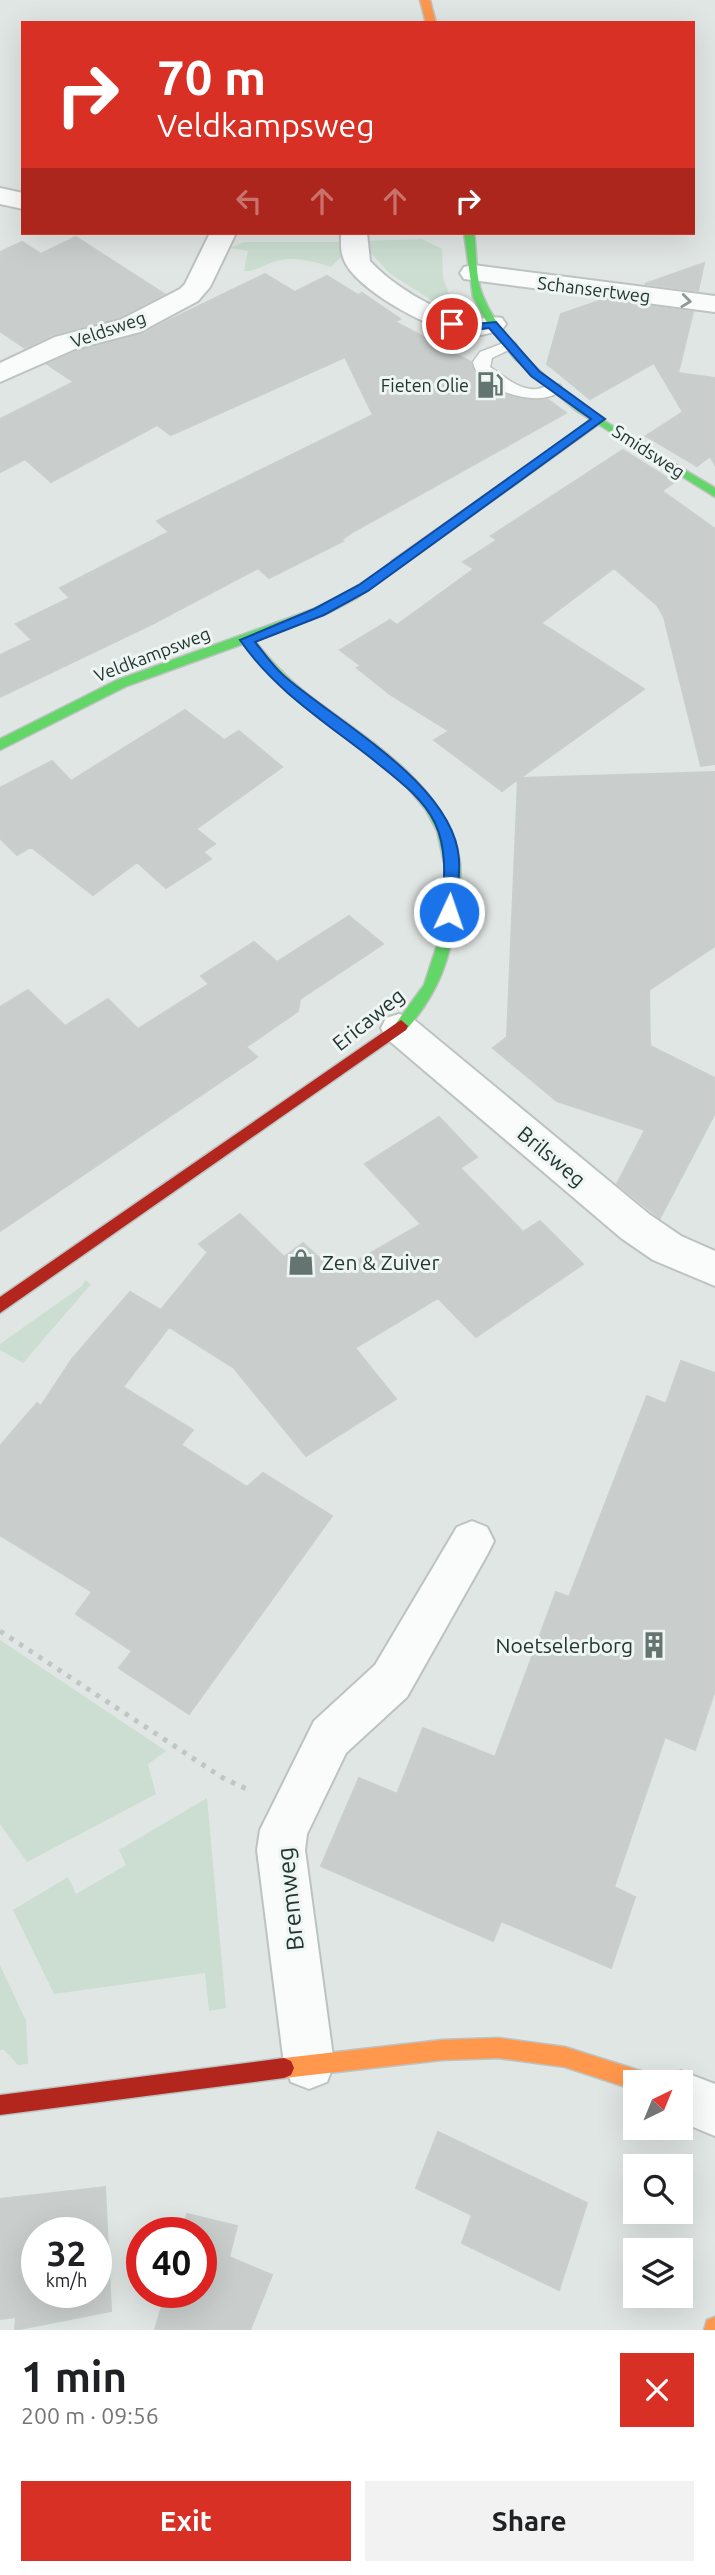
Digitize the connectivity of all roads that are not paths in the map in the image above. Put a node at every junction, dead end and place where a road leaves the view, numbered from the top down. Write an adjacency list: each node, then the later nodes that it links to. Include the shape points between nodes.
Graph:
1 (425, 0): 2 (street)
2 (430, 21)
3 (0, 197): 4 (street)
4 (21, 201)
5 (222, 235): 12 (street, Veldsweg, via 189,295 130,326 65,343)
6 (354, 235): 10 (street, via 358,263 376,281 452,324)
7 (469, 235): 8 (street, Smidsweg)
8 (472, 273): 9 (street, Schansertweg, one-way to 9); 10 (street, Smidsweg)
9 (715, 304)
10 (492, 324): 11 (street, Smidsweg)
11 (509, 346): 13 (street, Smidsweg); 13 (lane, via 486,355 482,369 527,396)
12 (0, 374)
13 (554, 389): 14 (street, Smidsweg)
14 (599, 419): 15 (street, Smidsweg); 16 (street, Veldkampsweg, via 357,592)
15 (715, 493)
16 (247, 640): 17 (street, Veldkampsweg, via 136,677); 18 (street, Ericaweg, via 276,676 418,790 443,825 452,858 447,940 426,999)
17 (0, 745)
18 (399, 1028): 19 (street, Brilsweg, via 635,1226 667,1248); 20 (street, Ericaweg)
19 (715, 1269)
20 (0, 1306)
21 (472, 1541): 22 (street, Bremweg, via 391,1681 330,1737 284,1830 281,1850)
22 (309, 2064): 23 (street, via 513,2048 584,2061); 25 (street)
23 (623, 2075)
24 (693, 2102): 26 (street)
25 (0, 2105)
26 (715, 2110)

